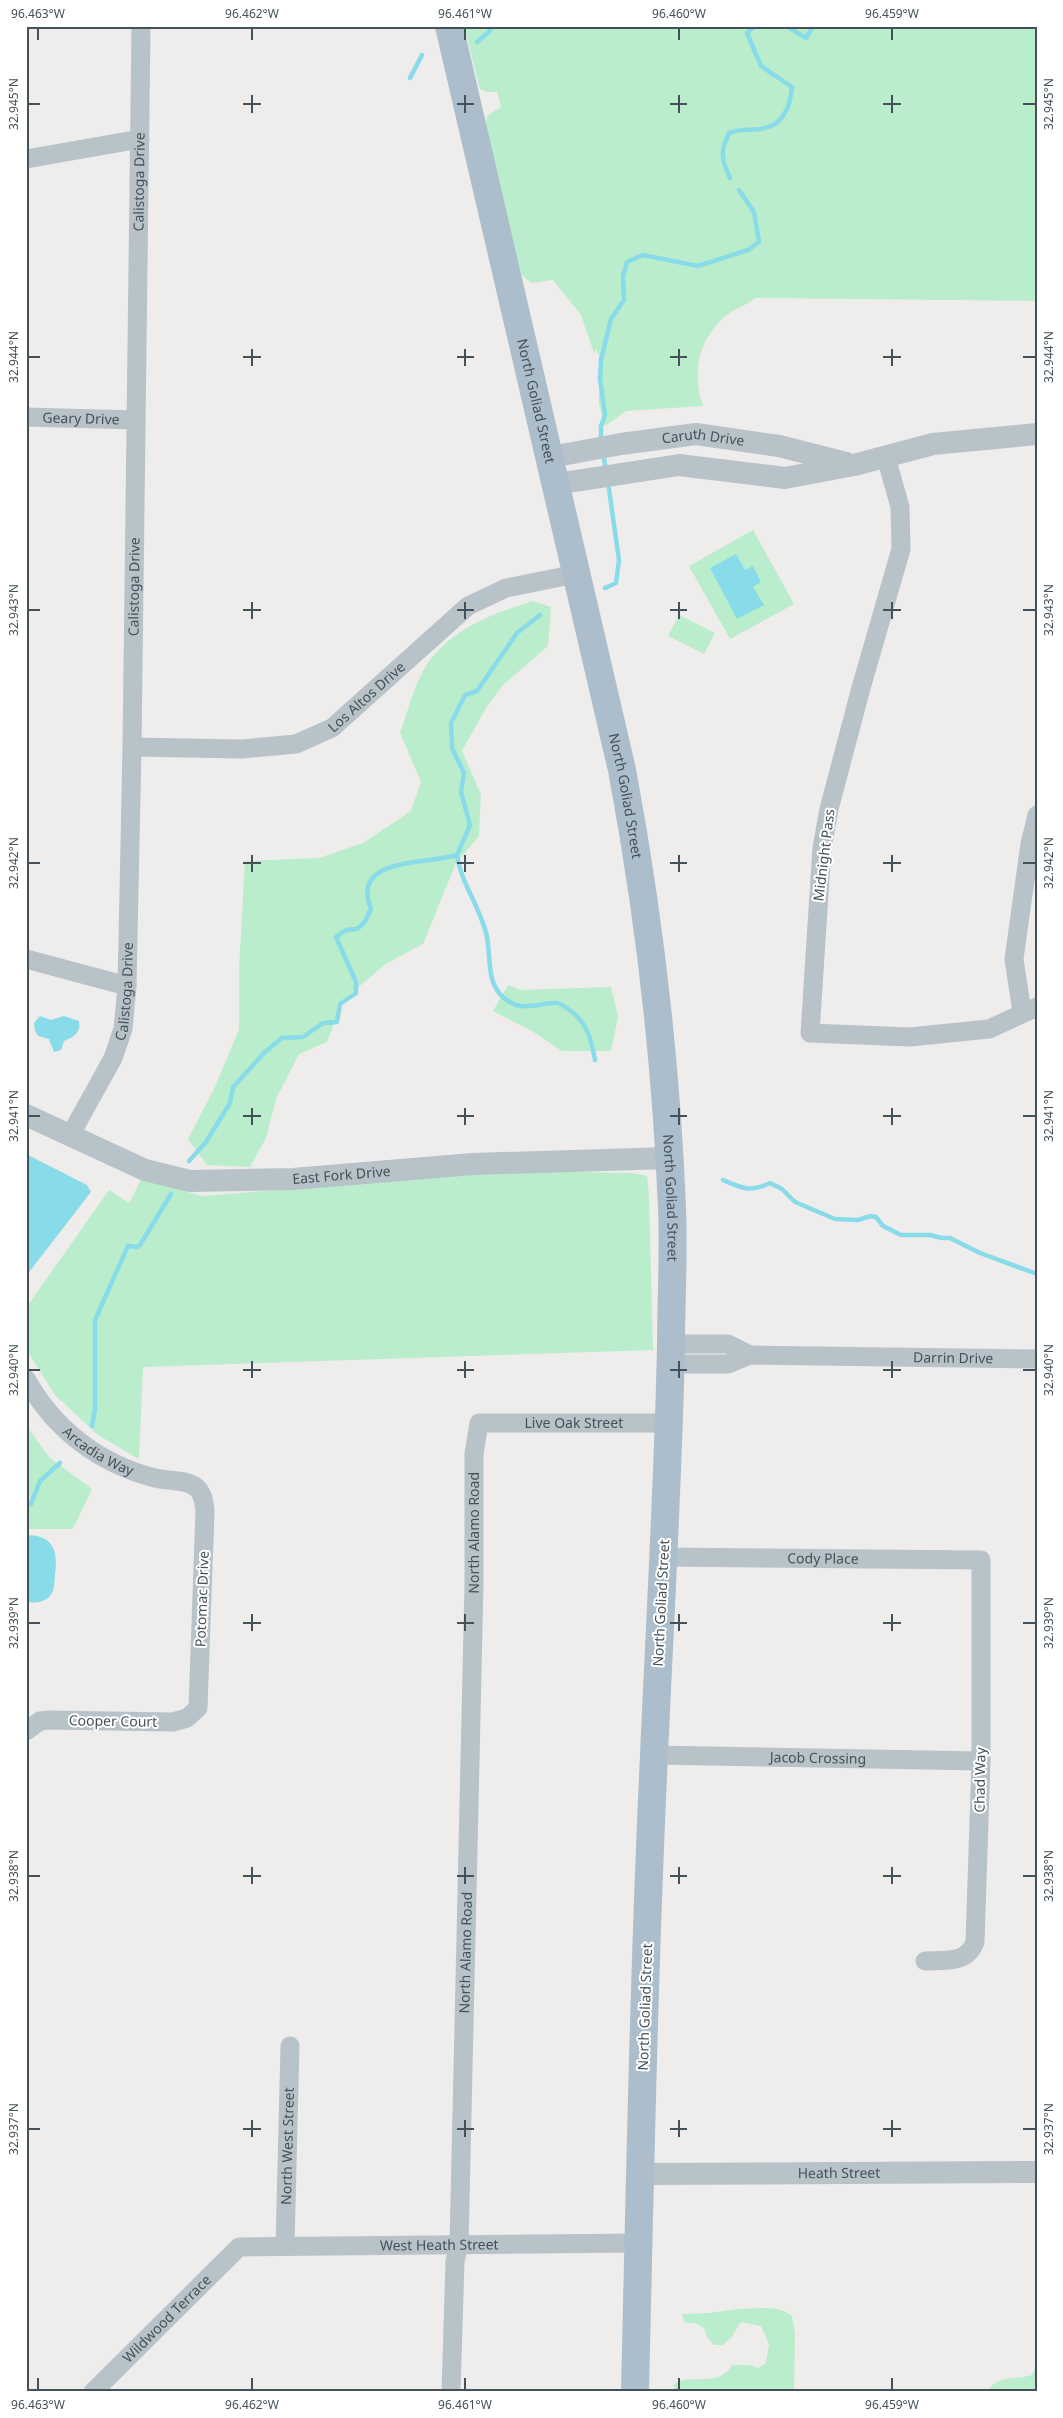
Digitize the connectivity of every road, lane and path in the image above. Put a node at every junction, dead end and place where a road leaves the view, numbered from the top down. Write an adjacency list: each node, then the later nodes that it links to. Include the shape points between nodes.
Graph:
1 (141, 26): 3 (street, Calistoga Drive)
2 (449, 26): 8 (main road, North Goliad Street)
3 (140, 139): 4 (street); 6 (street, Calistoga Drive)
4 (26, 160)
5 (26, 417): 6 (street, Geary Drive)
6 (136, 420): 13 (street, Calistoga Drive)
7 (1037, 434): 9 (street, Caruth Drive, via 933,444)
8 (551, 457): 10 (street, Caruth Drive, via 696,434 779,446); 11 (main road, North Goliad Street)
9 (886, 457): 10 (street, Caruth Drive); 17 (street, Midnight Pass, via 900,507 901,549 827,819 818,896 810,1033 910,1037 989,1029)
10 (854, 465): 11 (street, Caruth Drive, via 785,478 679,465)
11 (556, 484): 12 (main road, North Goliad Street)
12 (576, 574): 13 (street, Los Altos Drive, via 512,586 468,606 332,728 296,744 242,749); 20 (main road, North Goliad Street, via 636,846 655,991)
13 (132, 747): 16 (street, Calistoga Drive)
14 (1037, 815): 17 (street, via 1014,959)
15 (26, 959): 16 (street)
16 (127, 986): 19 (street, Calistoga Drive, via 122,1029 113,1058)
17 (1029, 1009)
18 (26, 1115): 19 (street, East Fork Drive)
19 (71, 1134): 20 (street, East Fork Drive, via 145,1170 190,1181 293,1179 473,1164)
20 (669, 1158): 21 (main road, North Goliad Street, via 672,1239)
21 (670, 1354): 22 (street, Darrin Drive, via 728,1364 750,1355); 25 (main road, North Goliad Street)
22 (1037, 1359)
23 (26, 1379): 26 (street, Arcadia Way, via 55,1420 102,1458 156,1479)
24 (479, 1423): 25 (street, Live Oak Street); 38 (street, North Alamo Road, via 474,1454)
25 (669, 1423): 27 (main road, North Goliad Street)
26 (195, 1486): 29 (street, Potomac Drive, via 201,1492 205,1511 199,1700)
27 (664, 1557): 28 (street, Cody Place); 31 (main road, North Goliad Street)
28 (981, 1560): 32 (street, Chad Way)
29 (193, 1714): 30 (street, Cooper Court, via 173,1722 49,1720)
30 (29, 1728)
31 (654, 1755): 32 (street, Jacob Crossing); 36 (main road, North Goliad Street)
32 (981, 1761): 33 (street, Chad Way, via 975,1942 966,1957)
33 (925, 1961)
34 (290, 2046): 39 (street, North West Street)
35 (1037, 2172): 36 (street, Heath Street)
36 (641, 2174): 37 (main road, North Goliad Street)
37 (639, 2243): 38 (street, West Heath Street); 43 (main road, North Goliad Street)
38 (460, 2245): 39 (street, West Heath Street); 42 (street, North Alamo Road, via 455,2261)
39 (285, 2246): 40 (street, West Heath Street)
40 (239, 2247): 41 (street, Wildwood Terrace)
41 (93, 2392)
42 (452, 2392)
43 (635, 2392)

